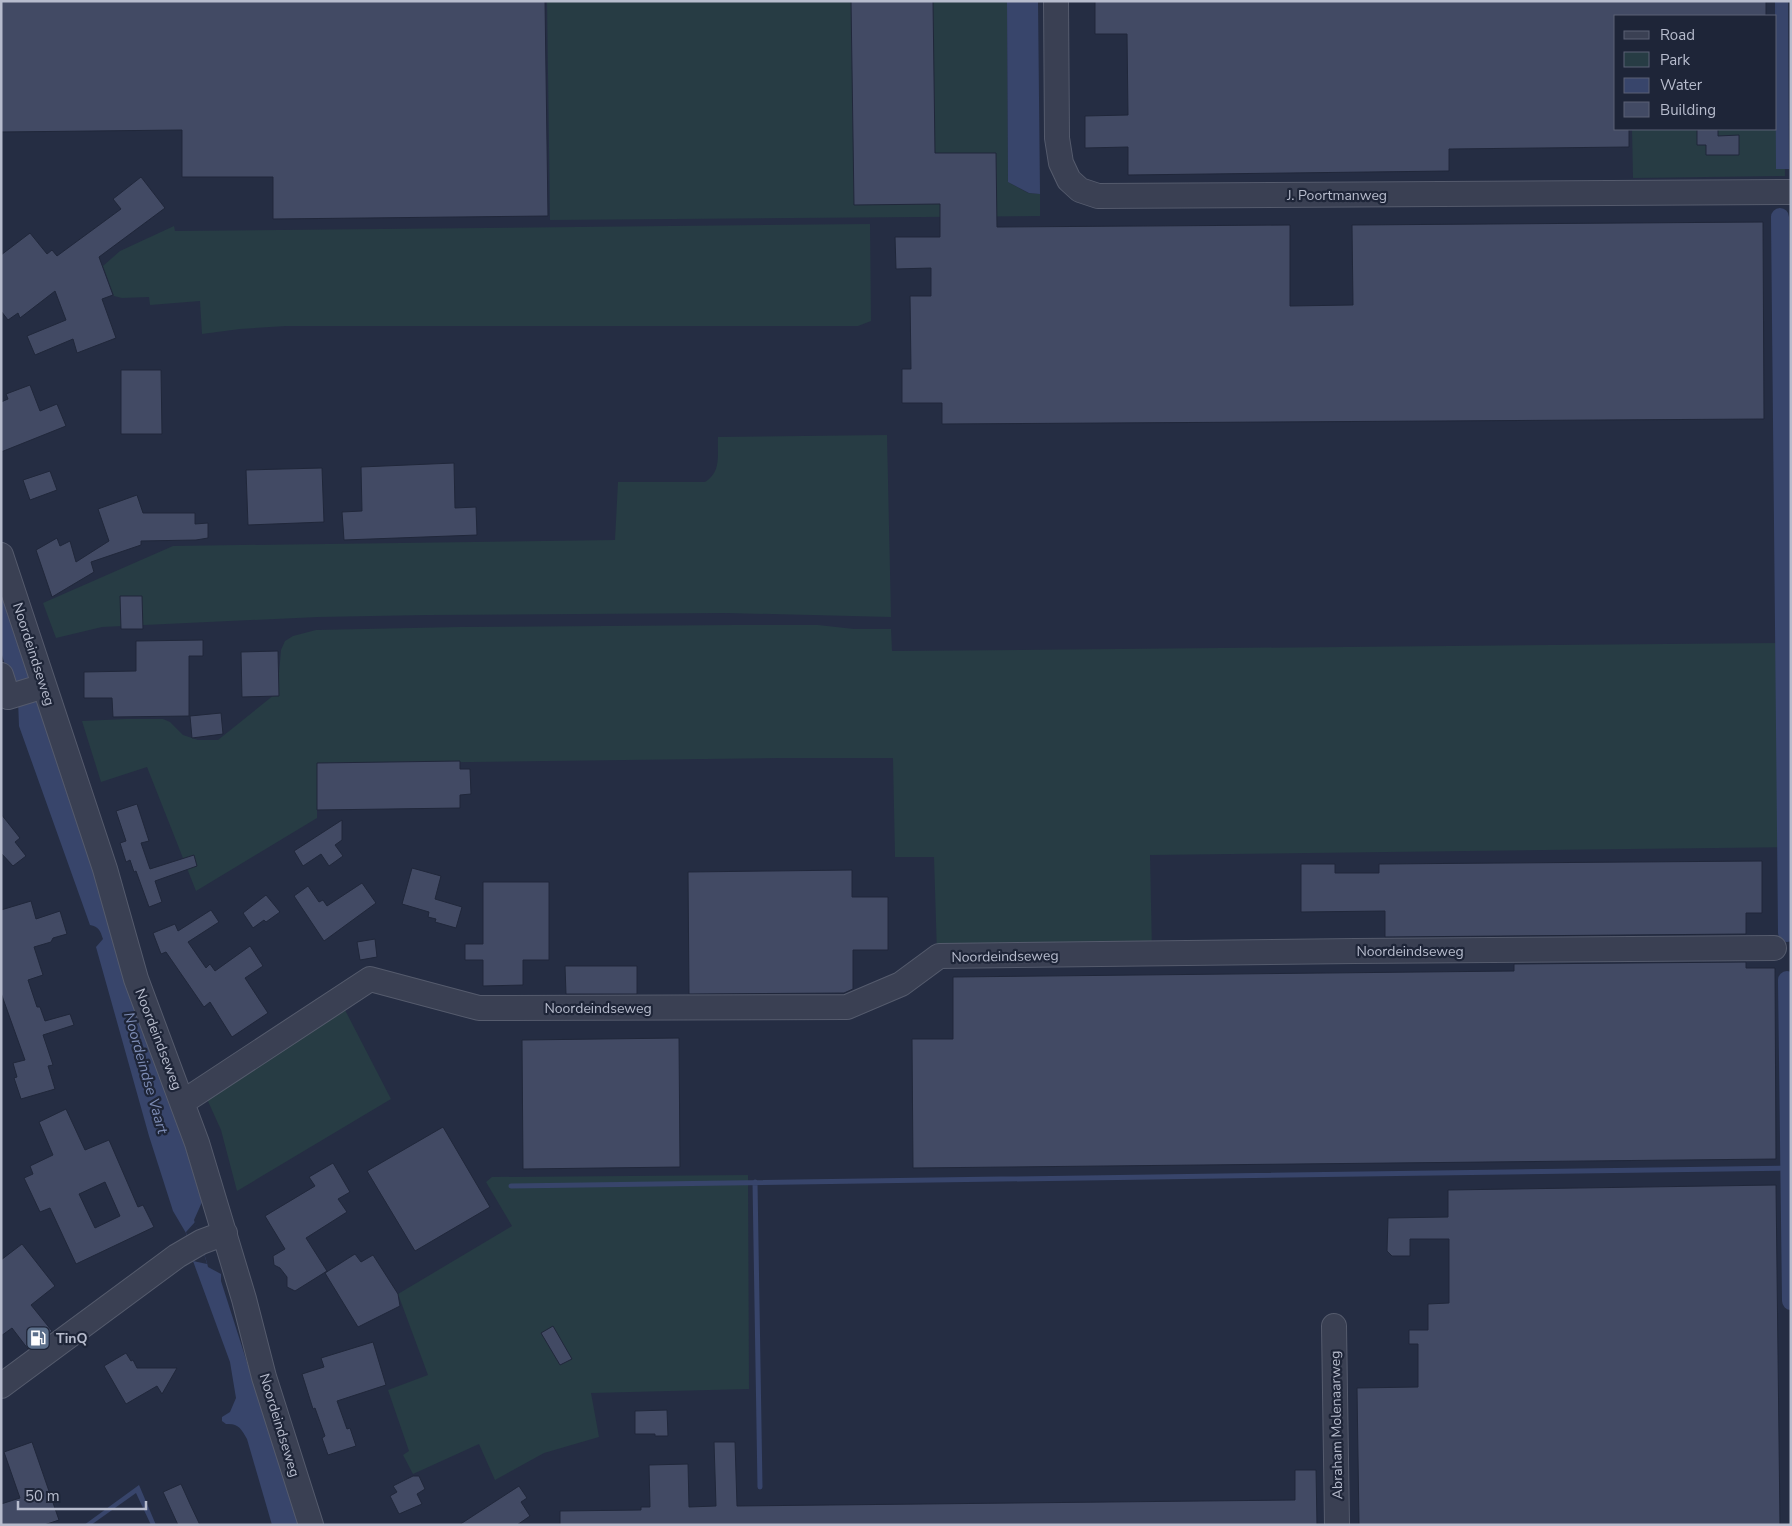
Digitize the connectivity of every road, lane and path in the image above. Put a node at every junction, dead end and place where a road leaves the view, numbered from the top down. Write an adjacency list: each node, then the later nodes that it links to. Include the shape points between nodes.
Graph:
1 (1056, 1): 2 (street, J. Poortmanweg, via 1057,138 1061,163 1069,180 1080,190 1098,196)
2 (1791, 192)
3 (1, 555): 5 (street, Noordeindseweg)
4 (1, 675): 5 (street, via 8,698)
5 (33, 689): 7 (street, Noordeindseweg, via 78,784 136,979)
6 (1774, 948): 7 (street, Noordeindseweg, via 939,956 901,984 847,1007 479,1008 370,979)
7 (190, 1097): 8 (street, Noordeindseweg, via 197,1143)
8 (225, 1233): 10 (street, via 195,1245); 11 (street, Noordeindseweg, via 264,1377)
9 (1334, 1326): 12 (street, Abraham Molenaarweg)
10 (1, 1386)
11 (311, 1525)
12 (1337, 1525)

